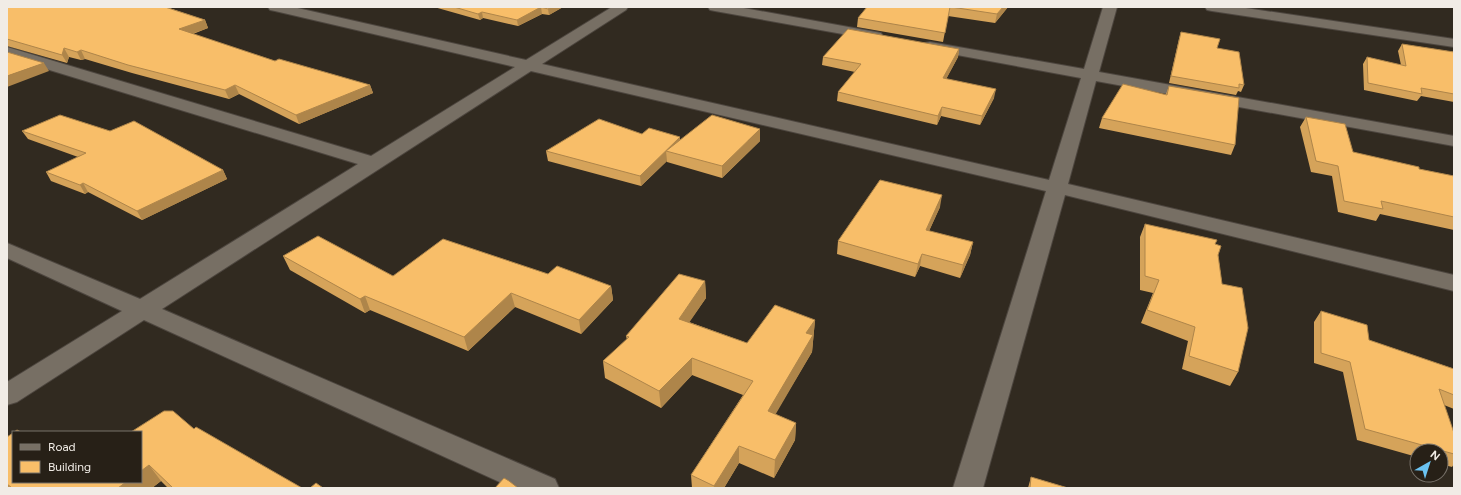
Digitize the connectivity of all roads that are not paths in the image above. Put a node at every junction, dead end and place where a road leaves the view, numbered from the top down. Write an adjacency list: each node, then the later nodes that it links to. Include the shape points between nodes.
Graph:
1 (275, 7): 10 (street)
2 (621, 7): 10 (street)
3 (715, 7): 6 (street)
4 (1110, 7): 11 (street)
5 (1212, 7): 7 (street)
6 (887, 38)
7 (1454, 43)
8 (918, 44): 11 (street)
9 (7, 52): 13 (street)
10 (528, 66): 13 (street); 14 (street)
11 (1090, 75): 12 (street); 14 (street)
12 (1454, 141)
13 (374, 163): 17 (street)
14 (1056, 187): 16 (street); 20 (street)
15 (7, 250): 17 (street)
16 (1454, 283)
17 (142, 310): 18 (street); 19 (street)
18 (7, 395)
19 (544, 488)
20 (968, 488)

